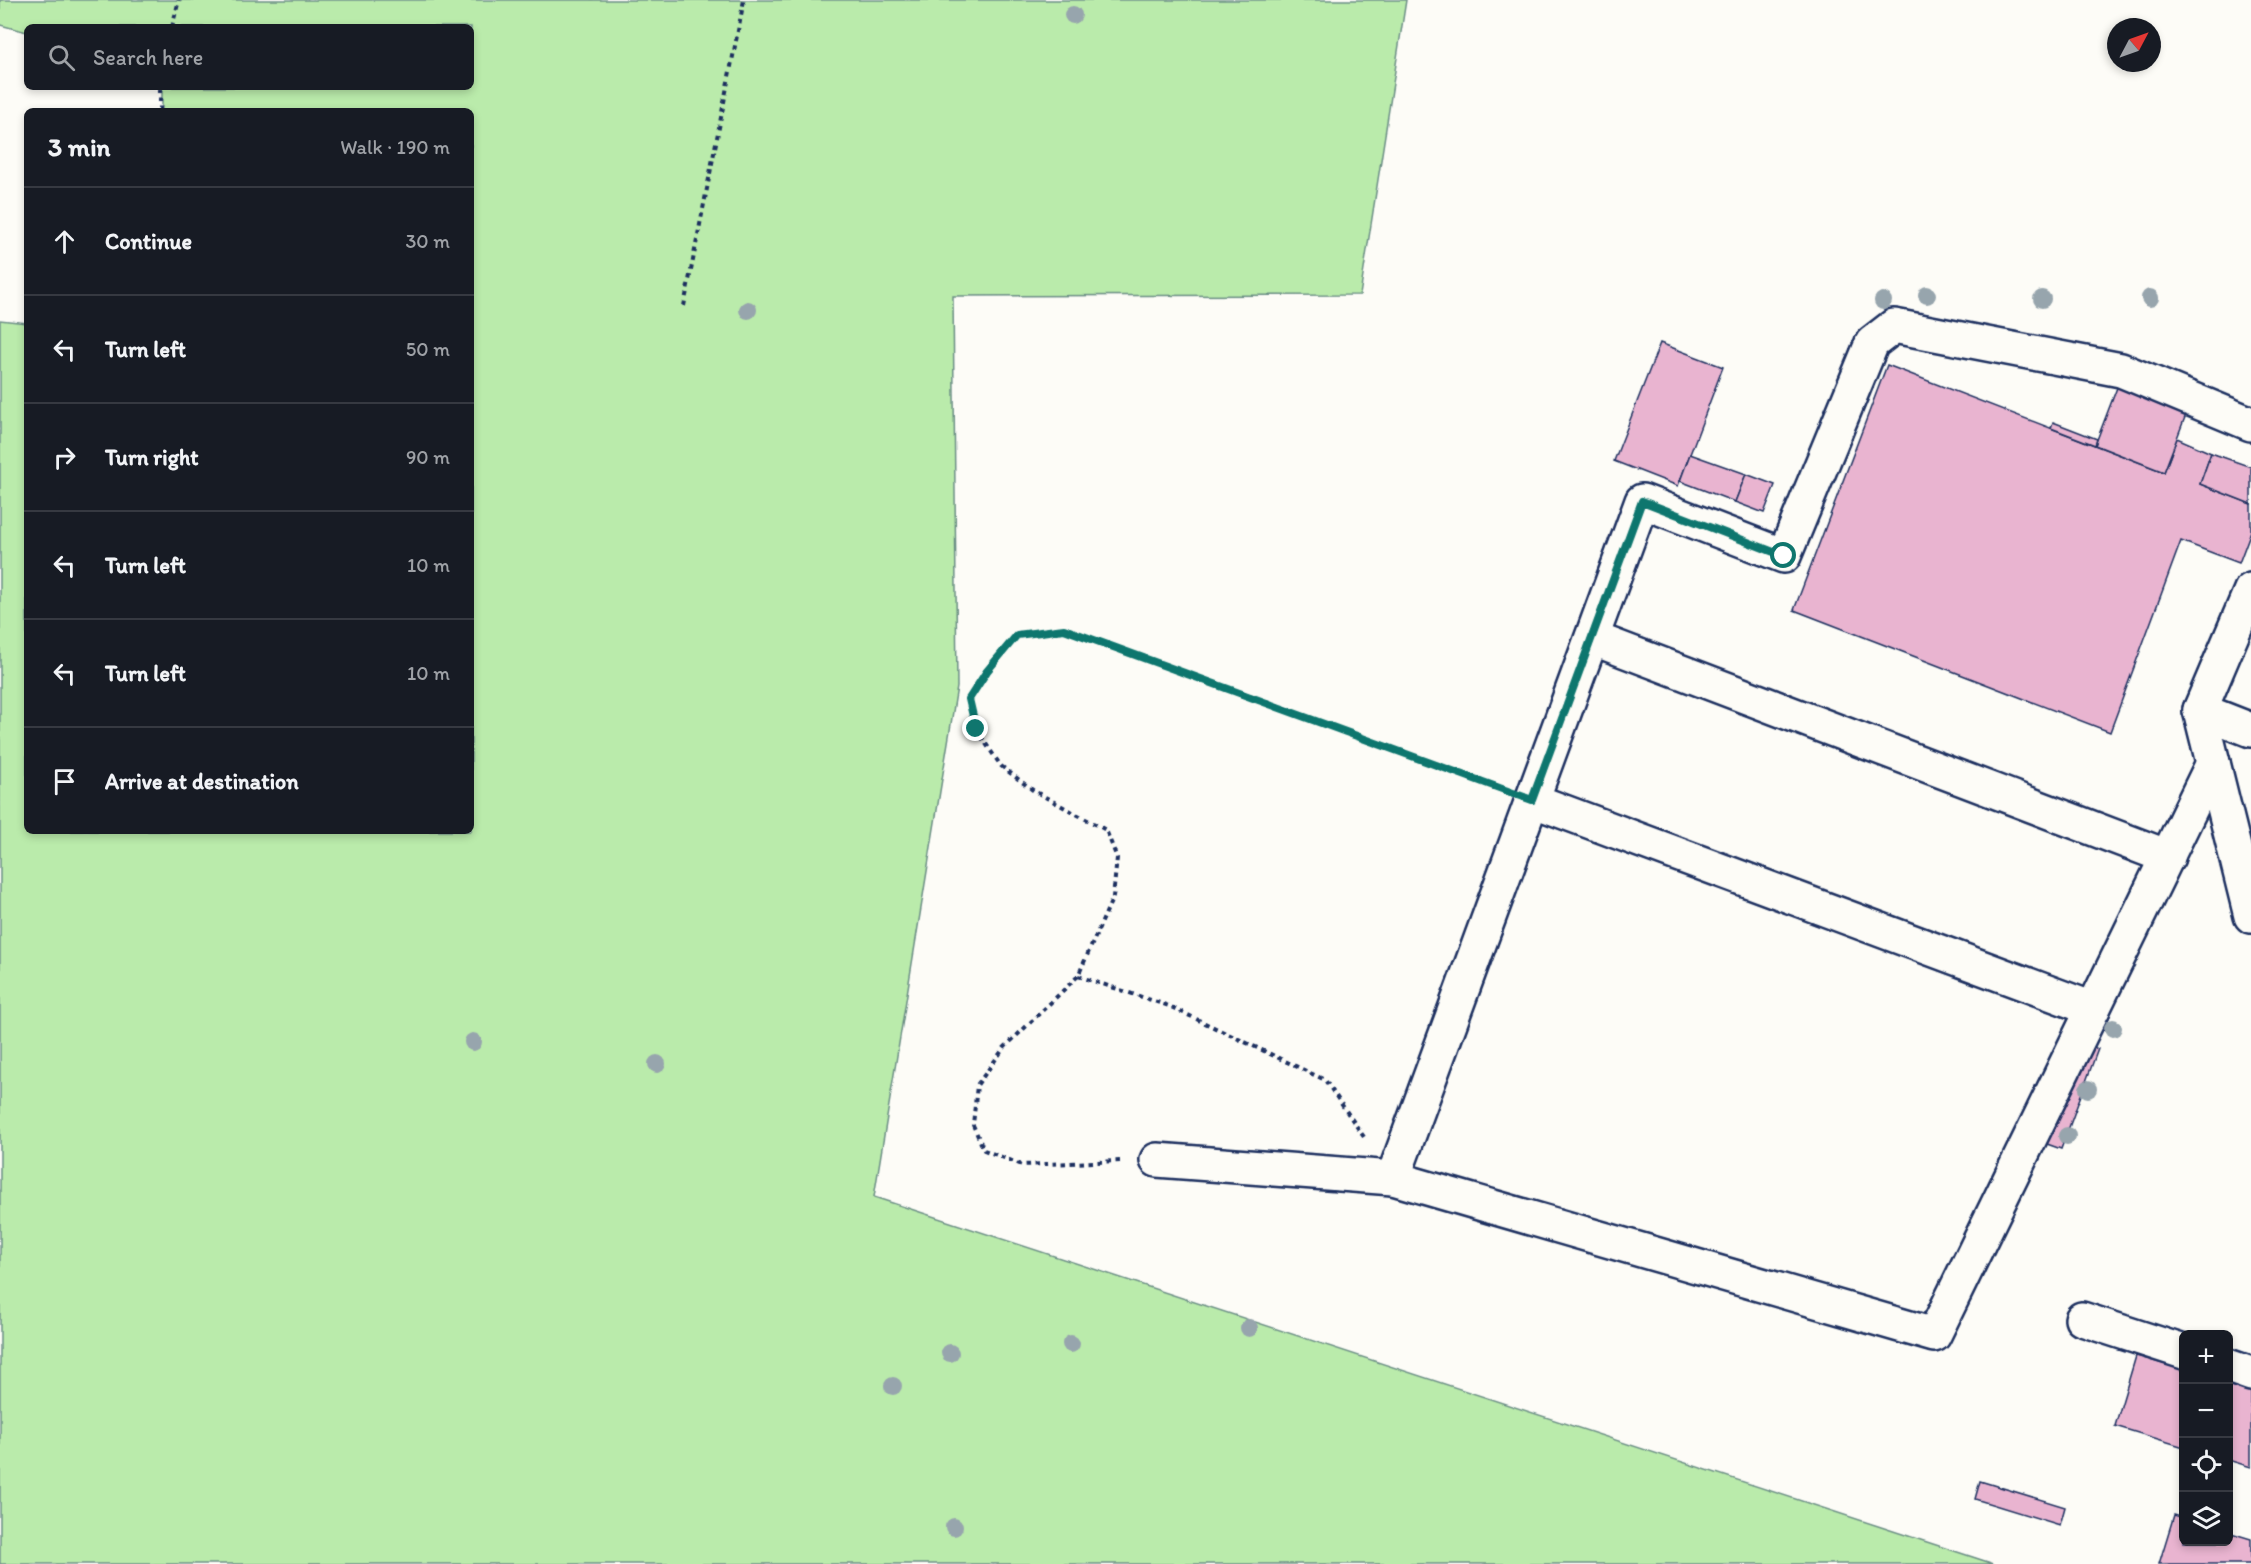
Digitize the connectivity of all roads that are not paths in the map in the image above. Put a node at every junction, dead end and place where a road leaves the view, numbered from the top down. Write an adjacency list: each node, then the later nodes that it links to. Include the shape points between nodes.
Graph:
1 (2251, 424): 3 (lane, via 2121,370 1894,326 1872,343 1784,556 1642,501)
2 (2251, 590): 4 (lane)
3 (1592, 638): 7 (lane); 8 (lane)
4 (2200, 710): 5 (lane); 6 (lane)
5 (2251, 730)
6 (2213, 763): 8 (lane); 9 (lane)
7 (1532, 800): 10 (lane); 12 (lane)
8 (2168, 856): 10 (lane)
9 (2251, 916)
10 (2093, 1009): 12 (lane, via 1934,1335)
11 (1157, 1160): 12 (lane)
12 (1393, 1178)
13 (2082, 1319): 14 (lane)
14 (2179, 1350)
15 (2233, 1367): 16 (lane)
16 (2251, 1374)

